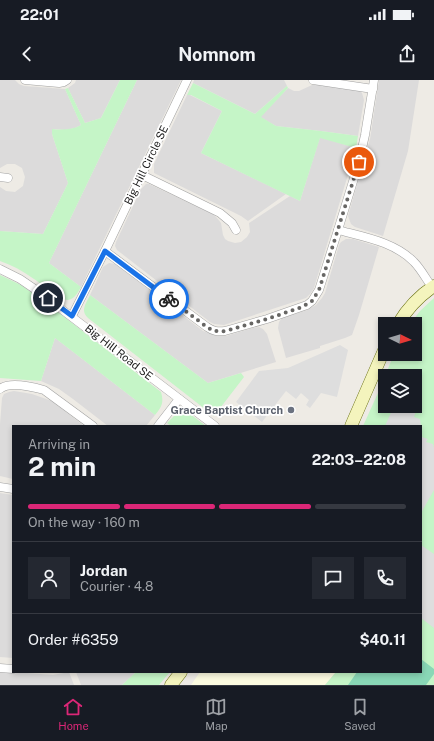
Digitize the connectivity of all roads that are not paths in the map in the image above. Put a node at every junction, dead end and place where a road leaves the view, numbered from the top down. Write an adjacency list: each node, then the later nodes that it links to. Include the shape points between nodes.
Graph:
1 (25, 80): 2 (street, via 59,83)
2 (67, 80)
3 (187, 80): 6 (street, Big Hill Circle SE)
4 (313, 80): 5 (street)
5 (373, 84): 8 (street, via 359,162)
6 (142, 175): 7 (street, via 220,213); 9 (street, Big Hill Circle SE)
7 (236, 230)
8 (338, 230): 9 (street, via 319,290 312,301 267,319 219,332 207,327); 11 (street, via 396,248 415,263)
9 (105, 251): 12 (street, Big Hill Circle SE)
10 (0, 269): 12 (street, Big Hill Road SE, via 20,278)
11 (433, 287): 13 (main road, via 414,302)
12 (72, 316): 16 (street, Big Hill Road SE)
13 (402, 317)
14 (379, 361): 20 (main road)
15 (0, 389): 17 (street, via 8,385 44,390)
16 (179, 399): 18 (street); 19 (street, Big Hill Road SE)
17 (92, 425)
18 (159, 425)
19 (214, 425)
20 (351, 425)
21 (0, 487): 22 (street)
22 (12, 489)
23 (0, 668): 24 (street)
24 (12, 669)
25 (179, 673): 26 (main road)
26 (171, 685)

